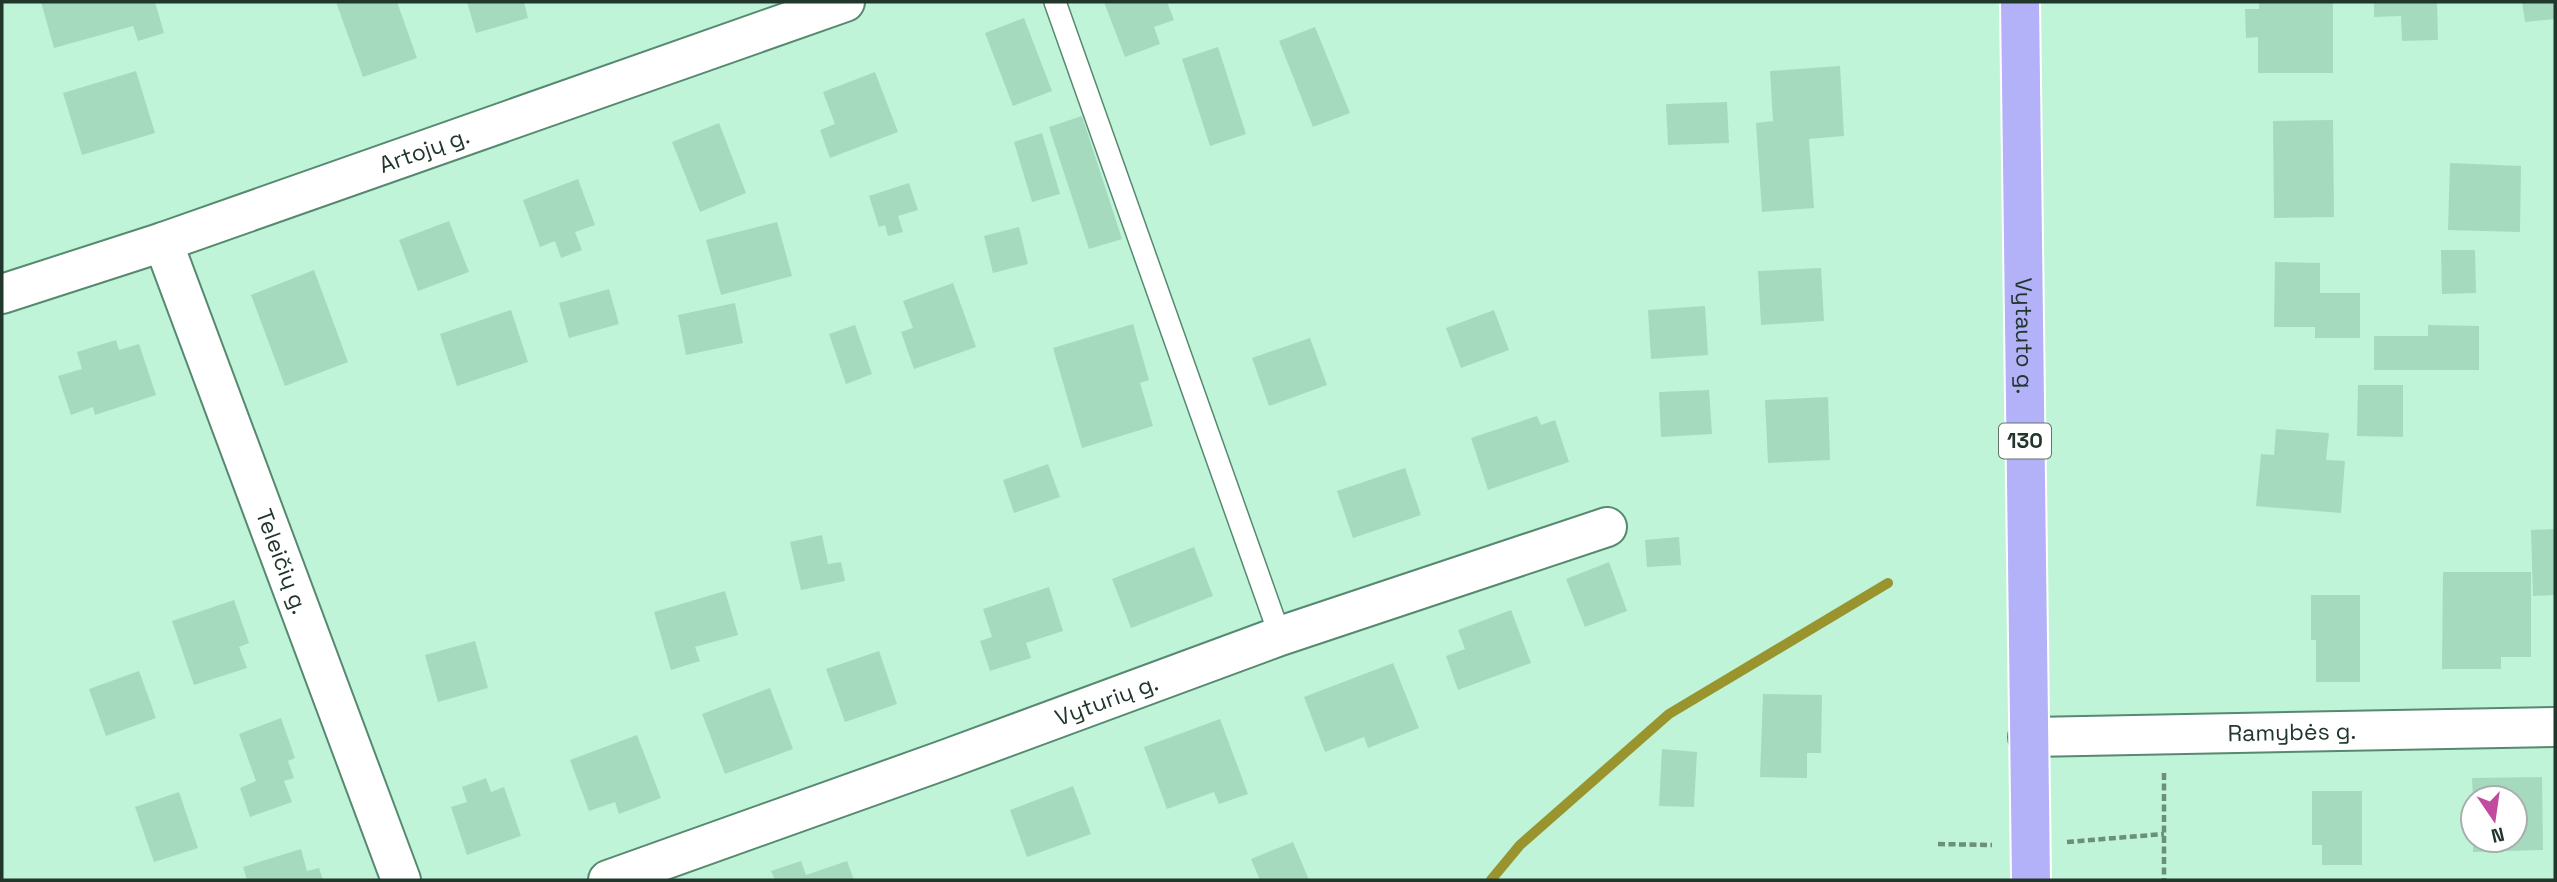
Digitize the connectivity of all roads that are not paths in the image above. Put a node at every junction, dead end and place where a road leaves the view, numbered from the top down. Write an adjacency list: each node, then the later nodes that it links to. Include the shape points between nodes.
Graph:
1 (845, 2): 4 (street, Artojų g.)
2 (1055, 2): 7 (lane)
3 (2020, 2): 9 (main road, Vytauto g. / 130)
4 (163, 242): 5 (street, Artojų g.); 10 (street, Teleičių g.)
5 (2, 295)
6 (1607, 527): 7 (street, Vyturių g.)
7 (1280, 636): 11 (street, Vyturių g.)
8 (2555, 727): 9 (street, Ramybės g.)
9 (2028, 737): 12 (main road, Vytauto g. / 130)
10 (401, 880)
11 (608, 880)
12 (2031, 880)

